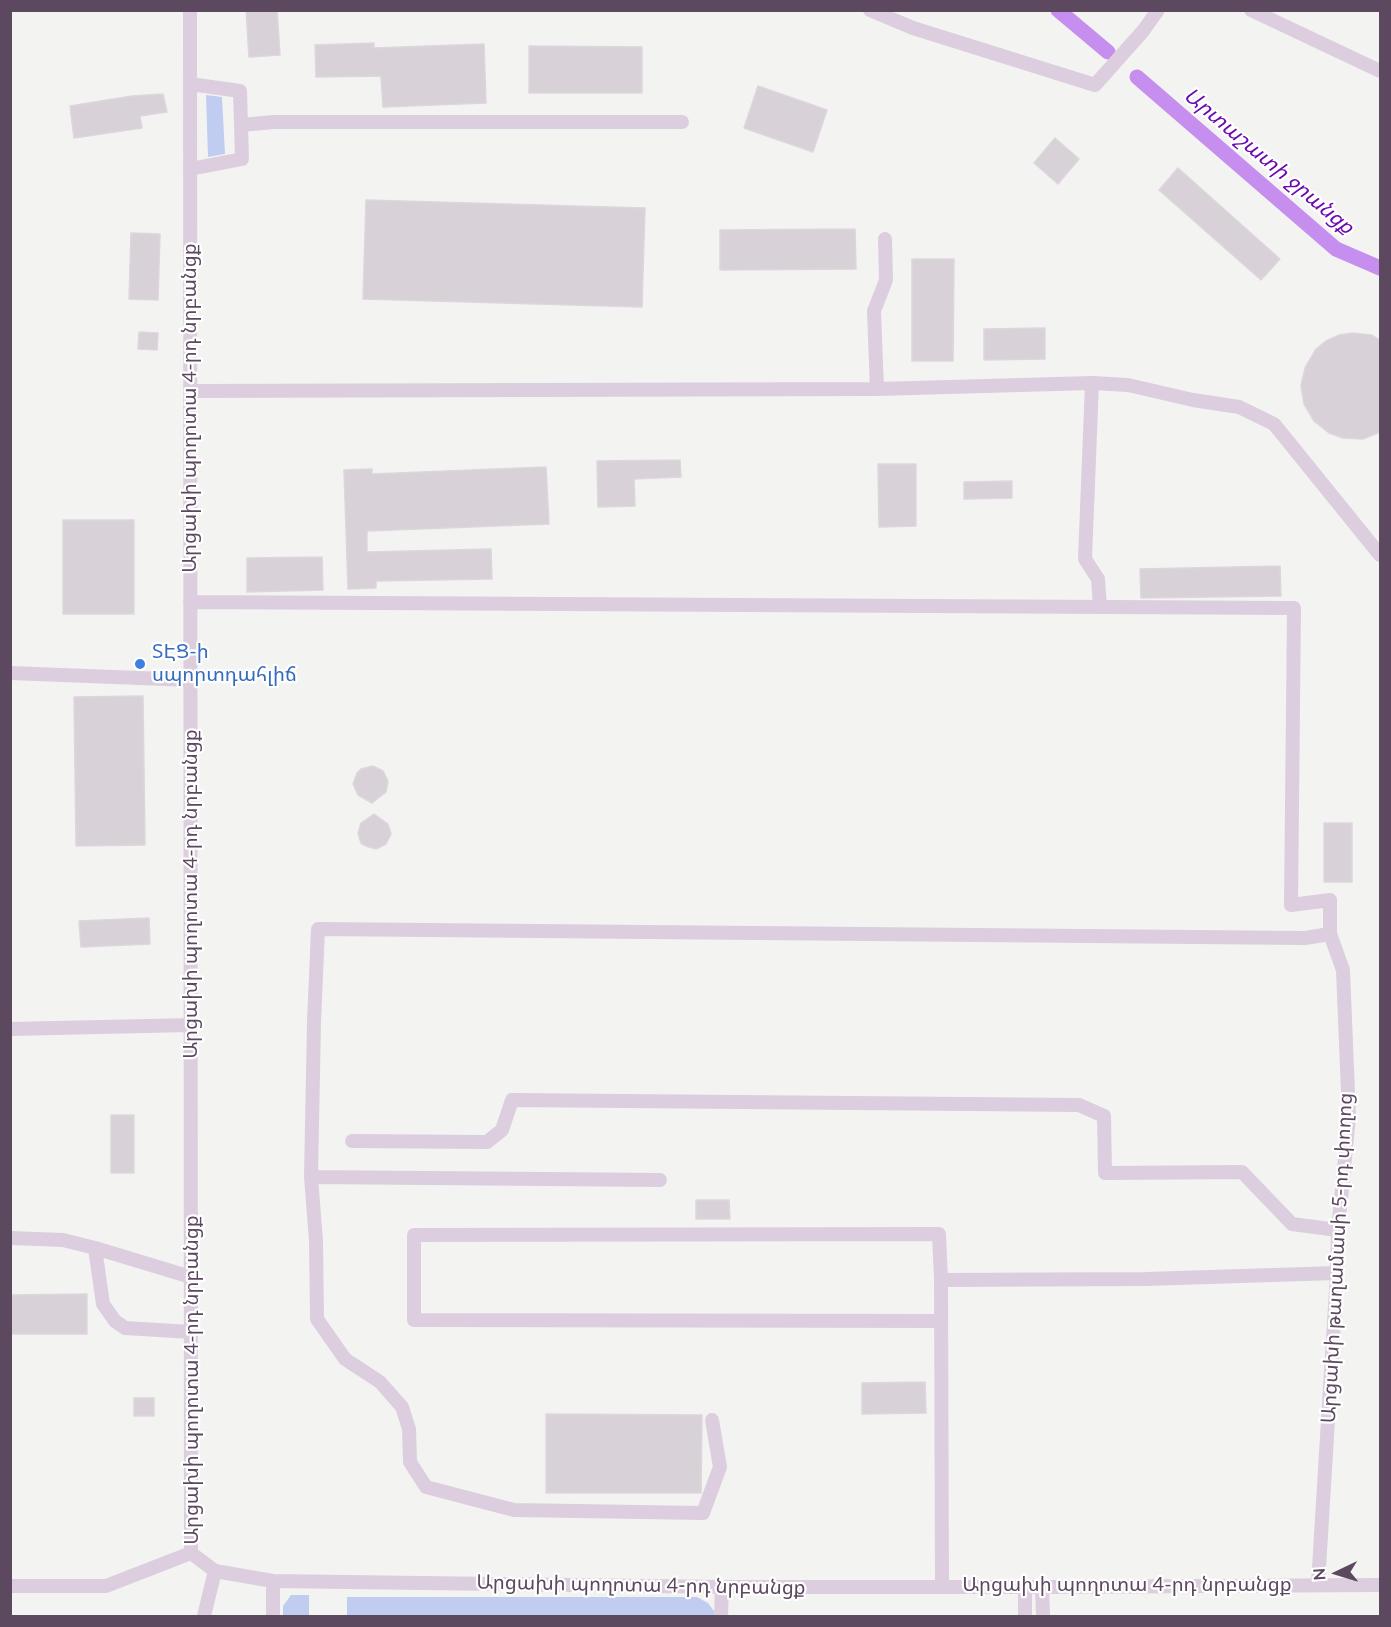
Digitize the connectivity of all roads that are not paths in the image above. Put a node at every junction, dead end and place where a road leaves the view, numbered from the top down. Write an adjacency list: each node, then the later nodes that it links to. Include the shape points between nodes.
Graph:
1 (190, 10): 6 (street, Արցախի պողոտա 4-րդ նրբանցք)
2 (870, 10): 3 (street, via 913,28 1095,85)
3 (1158, 10)
4 (1251, 10): 5 (street)
5 (1380, 71)
6 (190, 84): 8 (street, via 240,91); 9 (street, Արցախի պողոտա 4-րդ նրբանցք)
7 (682, 122): 8 (street)
8 (241, 125): 9 (street, via 242,159)
9 (190, 169): 13 (street, Արցախի պողոտա 4-րդ նրբանցք)
10 (885, 239): 12 (street, via 886,280 874,311)
11 (1092, 383): 12 (street); 14 (street, via 1128,385 1239,407 1274,424); 16 (street, via 1085,559 1098,579)
12 (878, 389): 13 (street)
13 (190, 391): 15 (street, Արցախի պողոտա 4-րդ նրբանցք)
14 (1380, 555)
15 (190, 602): 16 (street); 18 (street, Արցախի պողոտա 4-րդ նրբանցք)
16 (1100, 607): 19 (street, Արցախի թաղամասի 5-րդ փողոց, via 1294,608 1291,905 1330,900)
17 (10, 673): 18 (street)
18 (190, 680): 20 (street, Արցախի պողոտա 4-րդ նրբանցք)
19 (1330, 934): 23 (street, via 1305,938 318,929); 25 (street, Արցախի թաղամասի 5-րդ փողոց, via 1343,970 1349,1117)
20 (191, 1025): 21 (street); 29 (street, Արցախի պողոտա 4-րդ նրբանցք)
21 (10, 1029)
22 (352, 1141): 25 (street, via 487,1142 502,1130 512,1100 1079,1105 1104,1116 1106,1173 1242,1172 1292,1224)
23 (311, 1177): 24 (street); 33 (street, via 317,1319 345,1359 380,1382 402,1407 409,1429 410,1462 426,1487 514,1510 703,1514 720,1467)
24 (660, 1180)
25 (1338, 1230): 28 (street, Արցախի թաղամասի 5-րդ փողոց)
26 (10, 1238): 27 (street, via 63,1240)
27 (95, 1248): 29 (street); 32 (street, via 103,1304 115,1321 125,1328)
28 (1337, 1273): 30 (street); 37 (street, Արցախի թաղամասի 5-րդ փողոց)
29 (191, 1277): 32 (street, Արցախի պողոտա 4-րդ նրբանցք)
30 (941, 1280): 31 (street); 31 (street, via 939,1234 414,1235 414,1320)
31 (941, 1321): 41 (street)
32 (191, 1332): 34 (street, Արցախի պողոտա 4-րդ նրբանցք)
33 (712, 1420)
34 (191, 1553): 35 (street, Արցախի պողոտա 4-րդ նրբանցք); 39 (street, via 106,1586)
35 (215, 1571): 36 (street, Արցախի պողոտա 4-րդ նրբանցք); 44 (street)
36 (273, 1581): 40 (street, Արցախի պողոտա 4-րդ նրբանցք); 45 (street)
37 (1318, 1584): 38 (street, Արցախի պողոտա 4-րդ նրբանցք); 43 (street, Արցախի պողոտա 4-րդ նրբանցք)
38 (1380, 1585)
39 (10, 1586)
40 (722, 1587): 41 (street, Արցախի պողոտա 4-րդ նրբանցք); 46 (street)
41 (942, 1587): 42 (street, Արցախի պողոտա 4-րդ նրբանցք)
42 (1024, 1587): 43 (street, Արցախի պողոտա 4-րդ նրբանցք); 47 (street)
43 (1042, 1587): 48 (street)
44 (204, 1617)
45 (273, 1617)
46 (721, 1617)
47 (1025, 1617)
48 (1043, 1617)

